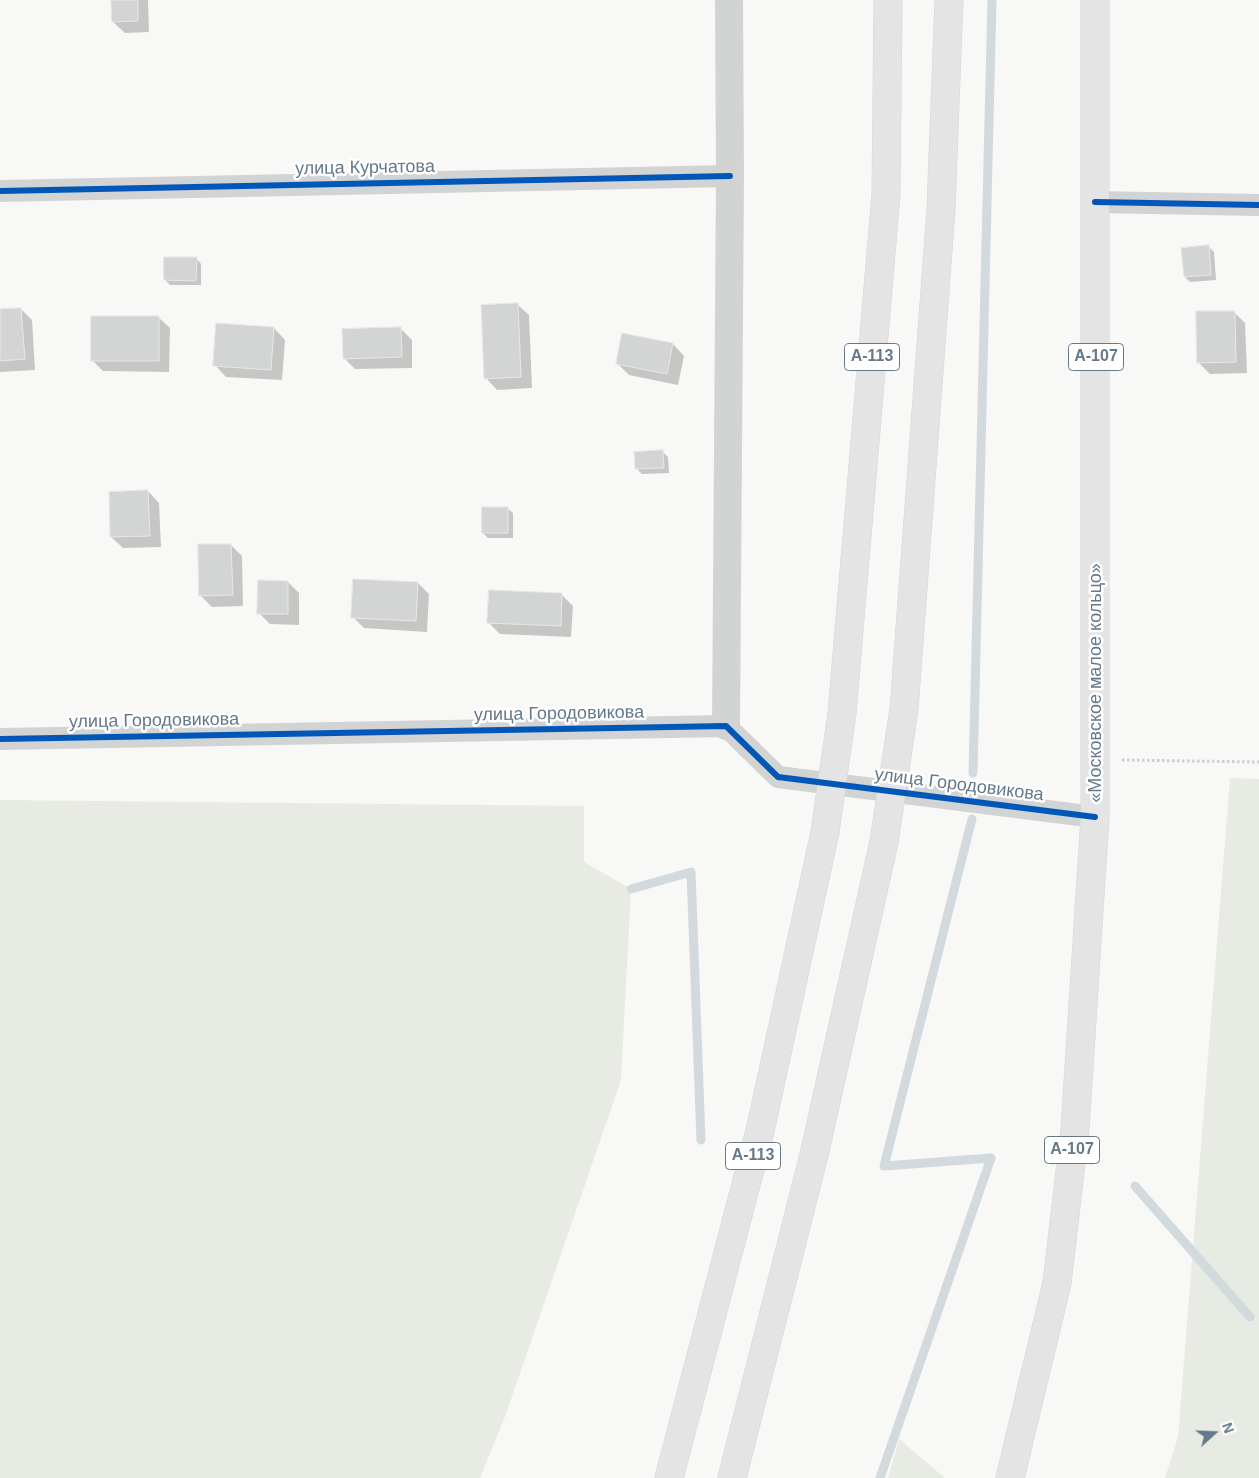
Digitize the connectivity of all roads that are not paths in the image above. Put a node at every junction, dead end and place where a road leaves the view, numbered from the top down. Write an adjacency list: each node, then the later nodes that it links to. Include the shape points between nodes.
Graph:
1 (729, 0): 5 (street)
2 (888, 0): 12 (highway, А-113, bridge, via 886,194 842,712 825,832 760,1131)
3 (949, 0): 13 (highway, bridge, via 941,209 904,709 884,842 814,1155)
4 (1095, 0): 7 (highway, «Московское малое кольцо» / А-107)
5 (730, 176): 6 (street, улица Курчатова); 9 (street)
6 (0, 191)
7 (1096, 202): 8 (street); 11 (highway, «Московское малое кольцо» / А-107)
8 (1259, 205)
9 (726, 726): 10 (street, улица Городовикова); 11 (street, улица Городовикова, via 778,777)
10 (0, 739)
11 (1095, 817): 14 (highway, «Московское малое кольцо» / А-107, via 1075,1129 1057,1283)
12 (669, 1478)
13 (732, 1478)
14 (1010, 1478)

